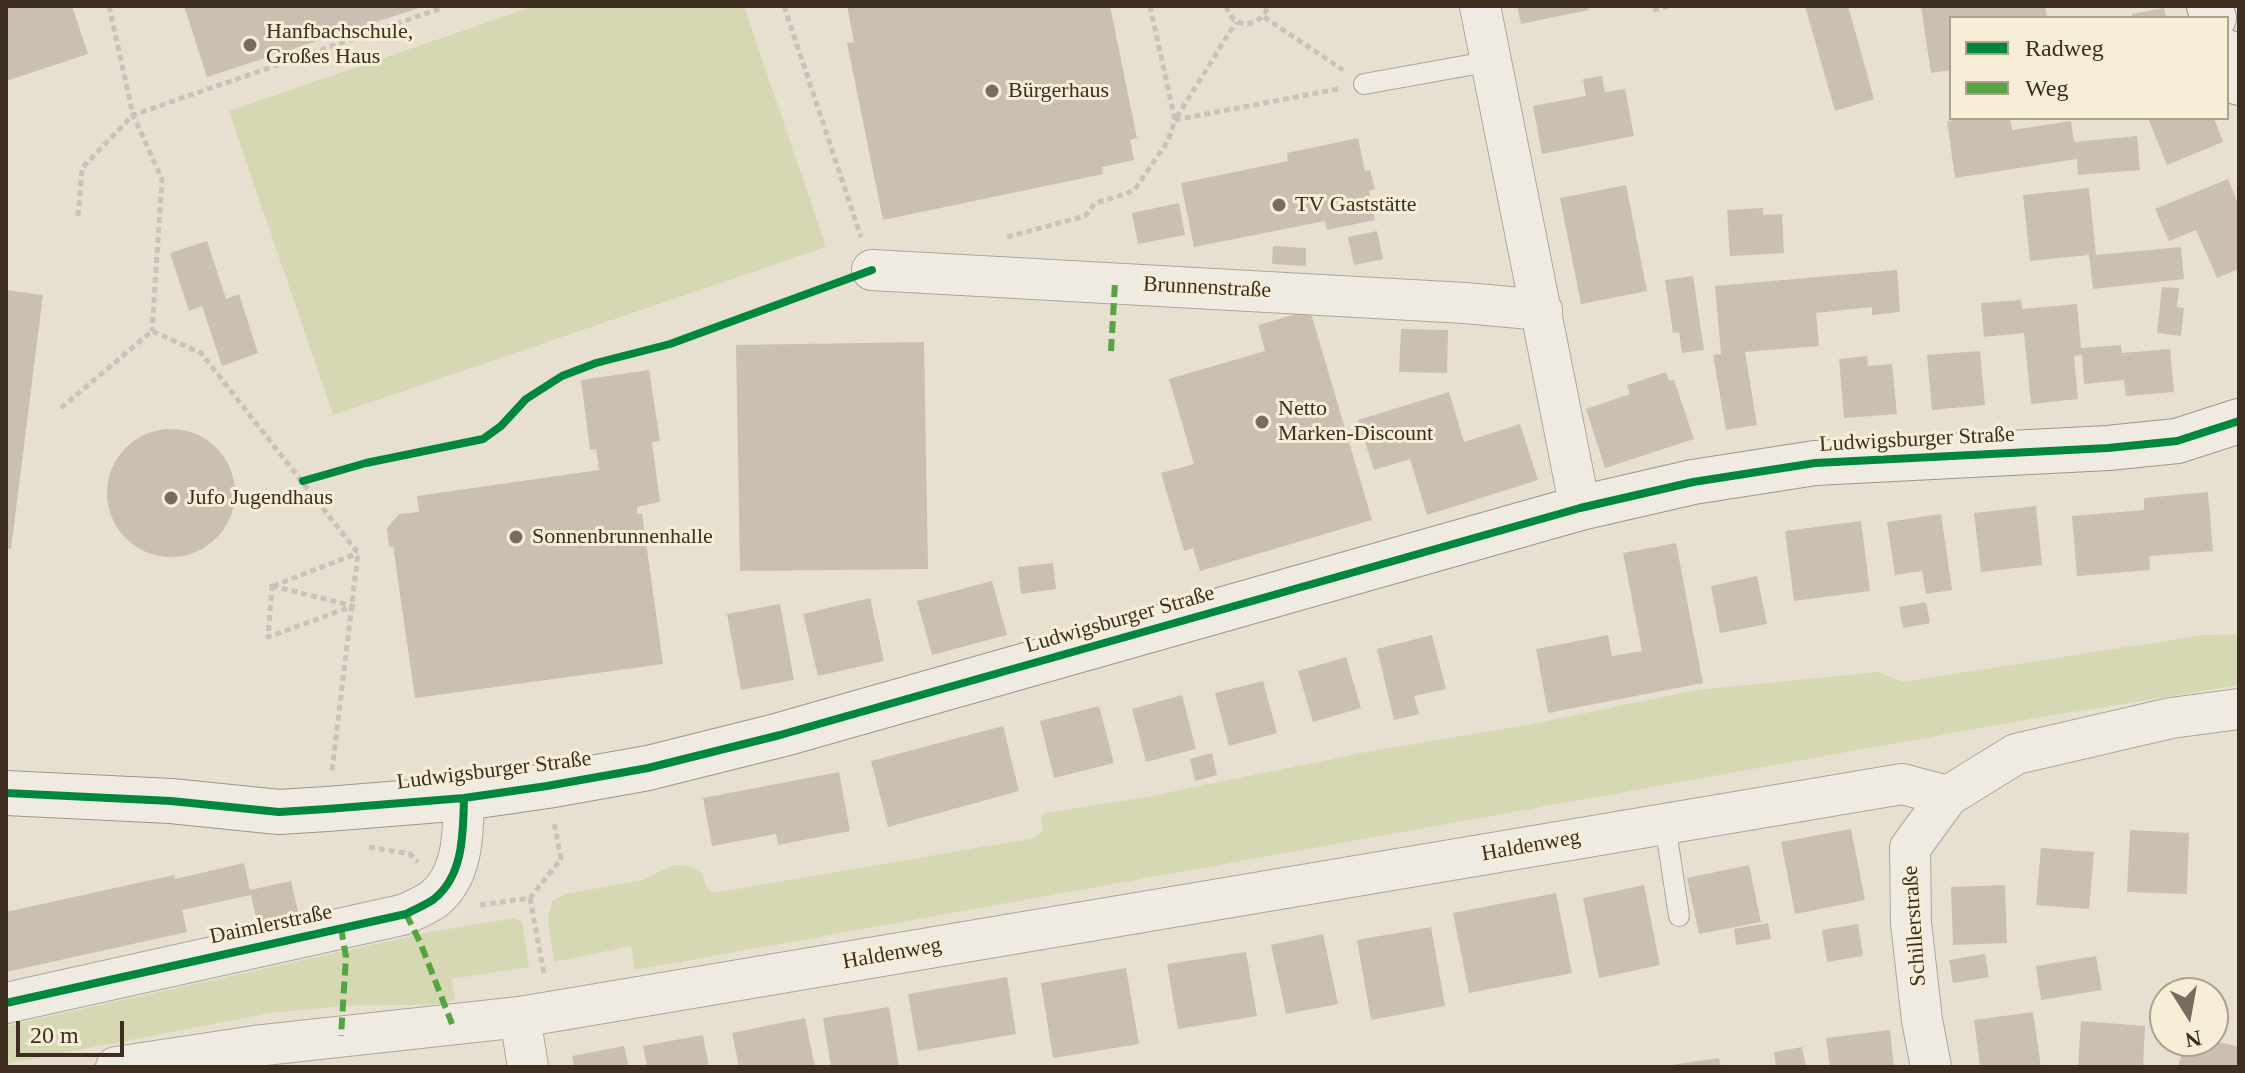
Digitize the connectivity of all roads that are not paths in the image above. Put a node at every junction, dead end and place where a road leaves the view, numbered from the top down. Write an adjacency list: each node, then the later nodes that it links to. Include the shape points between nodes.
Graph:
1 (1480, 6): 3 (street)
2 (2229, 57): 4 (street)
3 (1492, 61): 5 (lane); 7 (street)
4 (2239, 83)
5 (1364, 84)
6 (872, 270): 7 (street, Brunnenstraße)
7 (1542, 310): 9 (street)
8 (2239, 421): 9 (street, Ludwigsburger Straße, via 2177,441 2149,444 1815,463 1693,482)
9 (1580, 508): 13 (street, Ludwigsburger Straße, via 780,735 648,768)
10 (2239, 709): 12 (street, via 2171,718 2016,754)
11 (6, 793): 13 (street, Ludwigsburger Straße, via 279,812)
12 (1948, 796): 14 (street, Haldenweg, via 1902,784); 20 (street, Schillerstraße, via 1910,848 1911,923)
13 (464, 798): 16 (street, Daimlerstraße, via 456,868 426,885 406,914)
14 (1665, 824): 15 (lane); 17 (street, Haldenweg)
15 (1679, 916)
16 (6, 1003)
17 (520, 1017): 18 (street, Haldenweg); 19 (street)
18 (116, 1067)
19 (528, 1067)
20 (1931, 1067)

